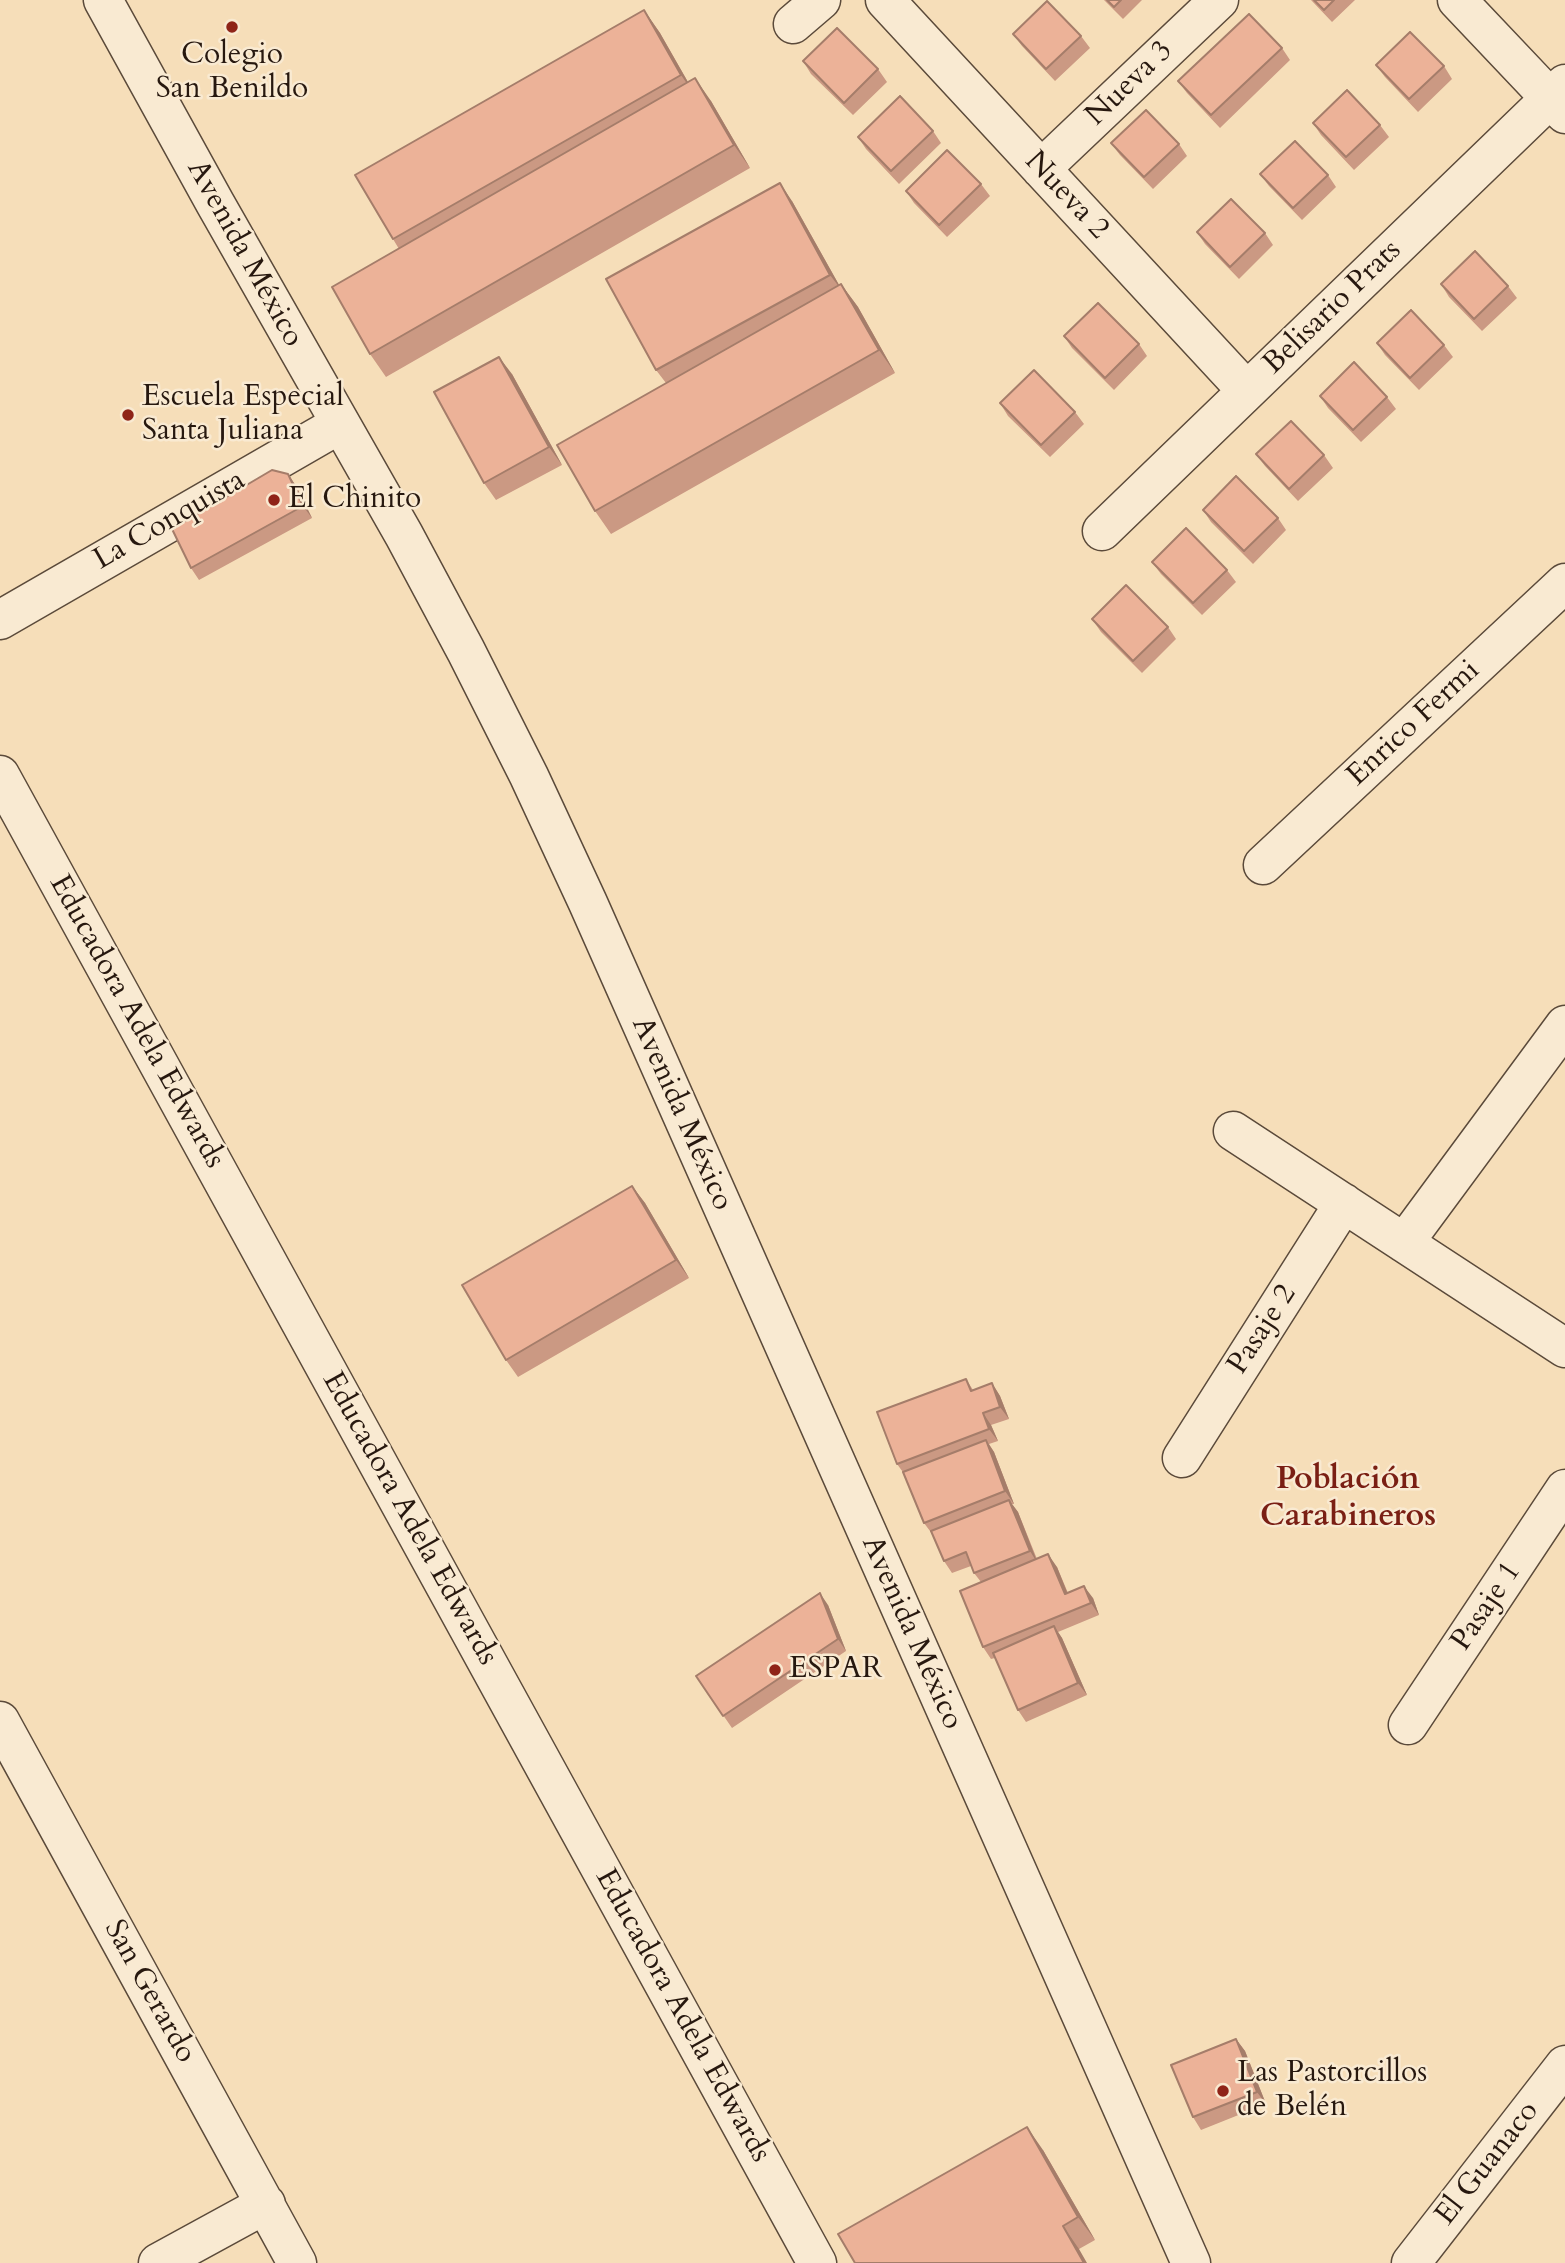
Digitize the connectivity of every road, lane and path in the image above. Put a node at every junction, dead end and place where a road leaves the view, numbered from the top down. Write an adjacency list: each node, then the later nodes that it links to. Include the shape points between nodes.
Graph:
1 (103, 0): 10 (street, Avenida México)
2 (821, 0): 6 (street)
3 (885, 0): 8 (street, Nueva 2)
4 (1219, 0): 8 (street, Nueva 3)
5 (1457, 0): 7 (street)
6 (793, 24)
7 (1560, 99): 9 (street, Belisario Prats)
8 (1041, 169): 9 (street, Nueva 2)
9 (1247, 391): 11 (street, Belisario Prats)
10 (340, 424): 13 (street, La Conquista); 30 (street, Avenida México, via 466,651 588,903)
11 (1102, 531)
12 (1565, 583): 15 (street, Enrico Fermi)
13 (0, 620)
14 (0, 775): 29 (street, Educadora Adela Edwards)
15 (1263, 865)
16 (1565, 1025): 19 (street)
17 (1233, 1131): 18 (street)
18 (1344, 1203): 19 (street); 21 (street, Pasaje 2)
19 (1404, 1243): 20 (street)
20 (1565, 1348)
21 (1182, 1458)
22 (1565, 1489): 24 (street, Pasaje 1)
23 (0, 1721): 26 (street, San Gerardo)
24 (1408, 1725)
25 (1565, 2065): 31 (street, El Guanaco)
26 (266, 2204): 27 (street); 28 (street, San Gerardo)
27 (158, 2263)
28 (297, 2263)
29 (817, 2263)
30 (1191, 2263)
31 (1410, 2263)

